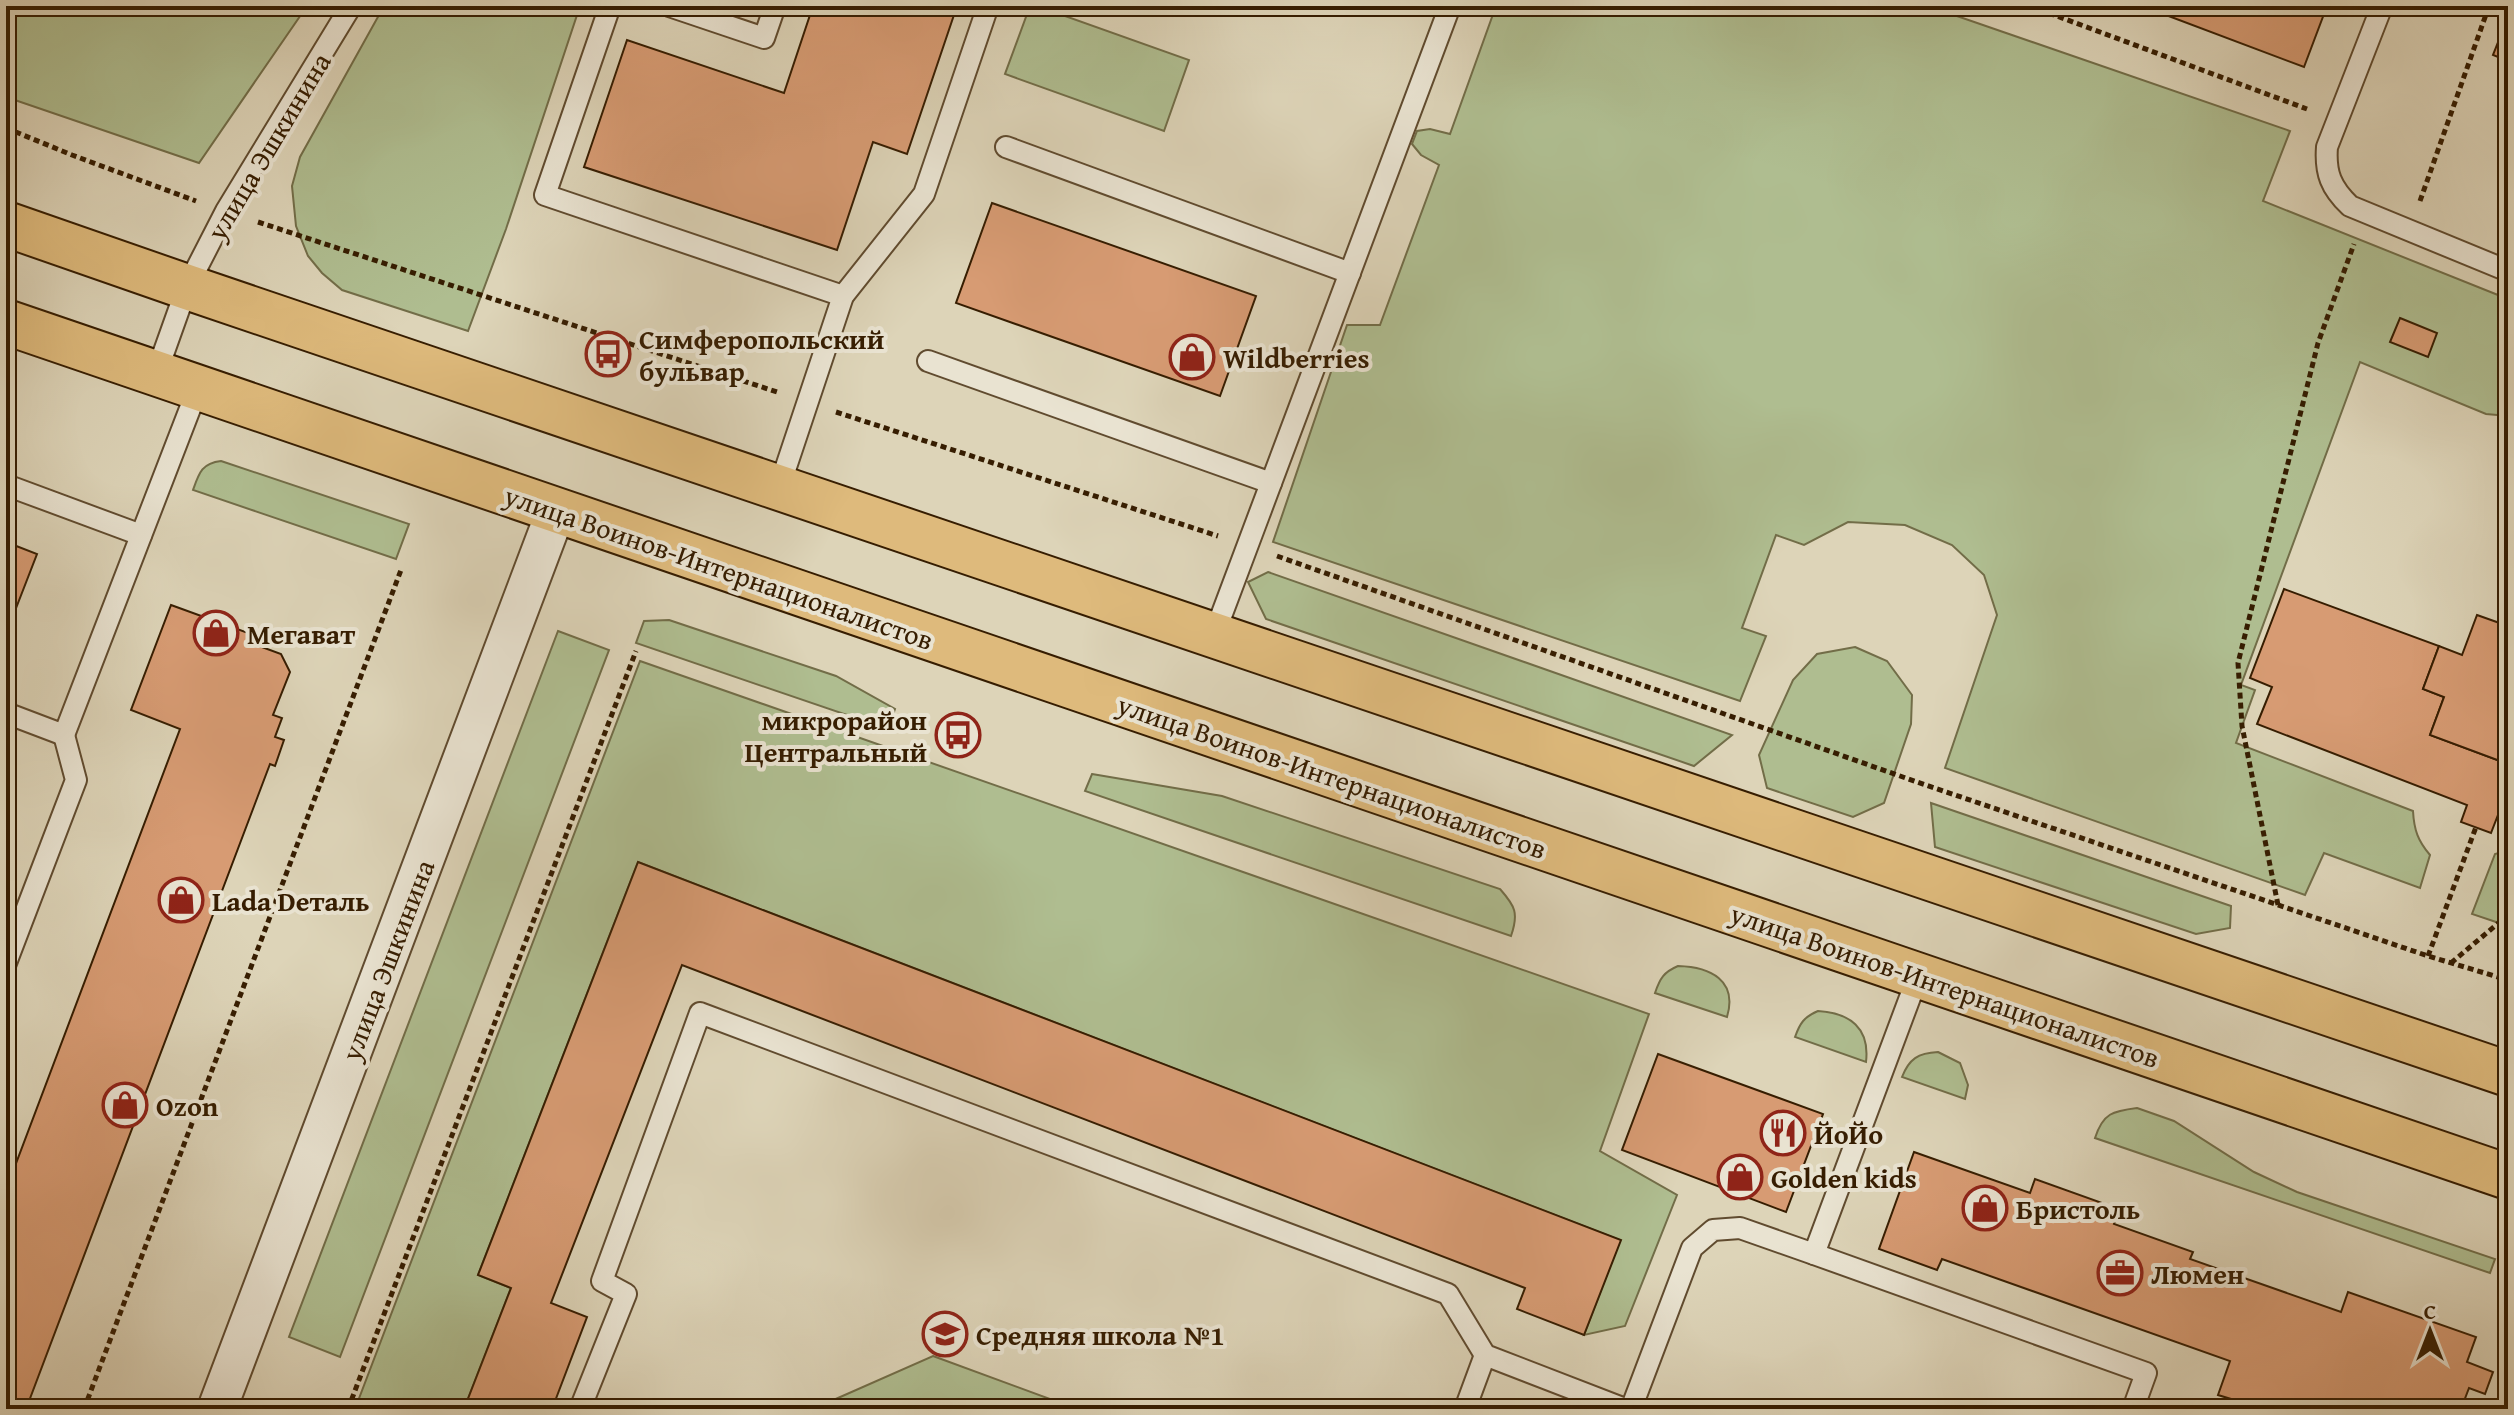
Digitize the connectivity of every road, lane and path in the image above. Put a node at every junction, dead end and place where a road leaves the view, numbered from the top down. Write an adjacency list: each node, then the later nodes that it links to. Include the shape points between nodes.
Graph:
1 (351, 6): 14 (lane, улица Эшкинина)
2 (610, 6): 21 (lane, via 545,195)
3 (669, 6): 10 (lane)
4 (775, 6): 10 (lane, via 764,38)
5 (988, 6): 21 (lane, via 924,194)
6 (1450, 6): 19 (lane)
7 (2030, 6): 11 (path)
8 (2382, 6): 11 (lane)
9 (2489, 6): 17 (path)
10 (712, 13)
11 (2337, 121): 15 (lane, via 2327,147 2330,180 2350,206)
12 (6, 128): 14 (path)
13 (1006, 147): 19 (lane)
14 (226, 211): 20 (lane, улица Эшкинина); 26 (path)
15 (2365, 213): 17 (lane); 39 (path, via 2318,343 2238,663 2242,726)
16 (6, 224): 20 (main road)
17 (2409, 231): 18 (lane)
18 (2508, 271)
19 (1350, 273): 27 (lane)
20 (187, 287): 24 (lane, улица Эшкинина); 29 (main road)
21 (843, 296): 26 (lane)
22 (6, 322): 24 (main road, улица Воинов-Интернационалистов)
23 (928, 361): 27 (lane)
24 (156, 374): 25 (main road, улица Воинов-Интернационалистов)
25 (198, 388): 30 (main road, улица Воинов-Интернационалистов); 31 (lane)
26 (807, 402): 29 (lane); 32 (path)
27 (1271, 483): 32 (lane)
28 (6, 485): 31 (lane)
29 (779, 488): 34 (main road)
30 (556, 511): 44 (main road, улица Воинов-Интернационалистов); 51 (street, улица Эшкинина)
31 (141, 535): 37 (lane)
32 (1248, 546): 34 (lane); 39 (path)
33 (401, 570): 50 (path)
34 (1214, 635): 46 (main road)
35 (636, 651): 52 (path)
36 (6, 713): 37 (lane)
37 (64, 735): 42 (lane, via 76,780)
38 (2476, 827): 41 (path)
39 (2279, 906): 41 (path)
40 (2508, 915): 43 (path)
41 (2428, 956): 43 (path)
42 (6, 963)
43 (2450, 964): 45 (path)
44 (1918, 976): 47 (main road, улица Воинов-Интернационалистов); 48 (lane)
45 (2508, 980)
46 (2508, 1074)
47 (2508, 1177)
48 (1814, 1254): 55 (lane, via 1740,1228 1713,1230 1692,1248); 56 (lane, via 2146,1373)
49 (1485, 1355): 53 (lane, via 1448,1294 700,1013 602,1281 626,1294); 54 (lane); 55 (lane)
50 (84, 1409)
51 (217, 1409)
52 (348, 1409)
53 (580, 1409)
54 (1465, 1409)
55 (1628, 1409)
56 (2133, 1409)

